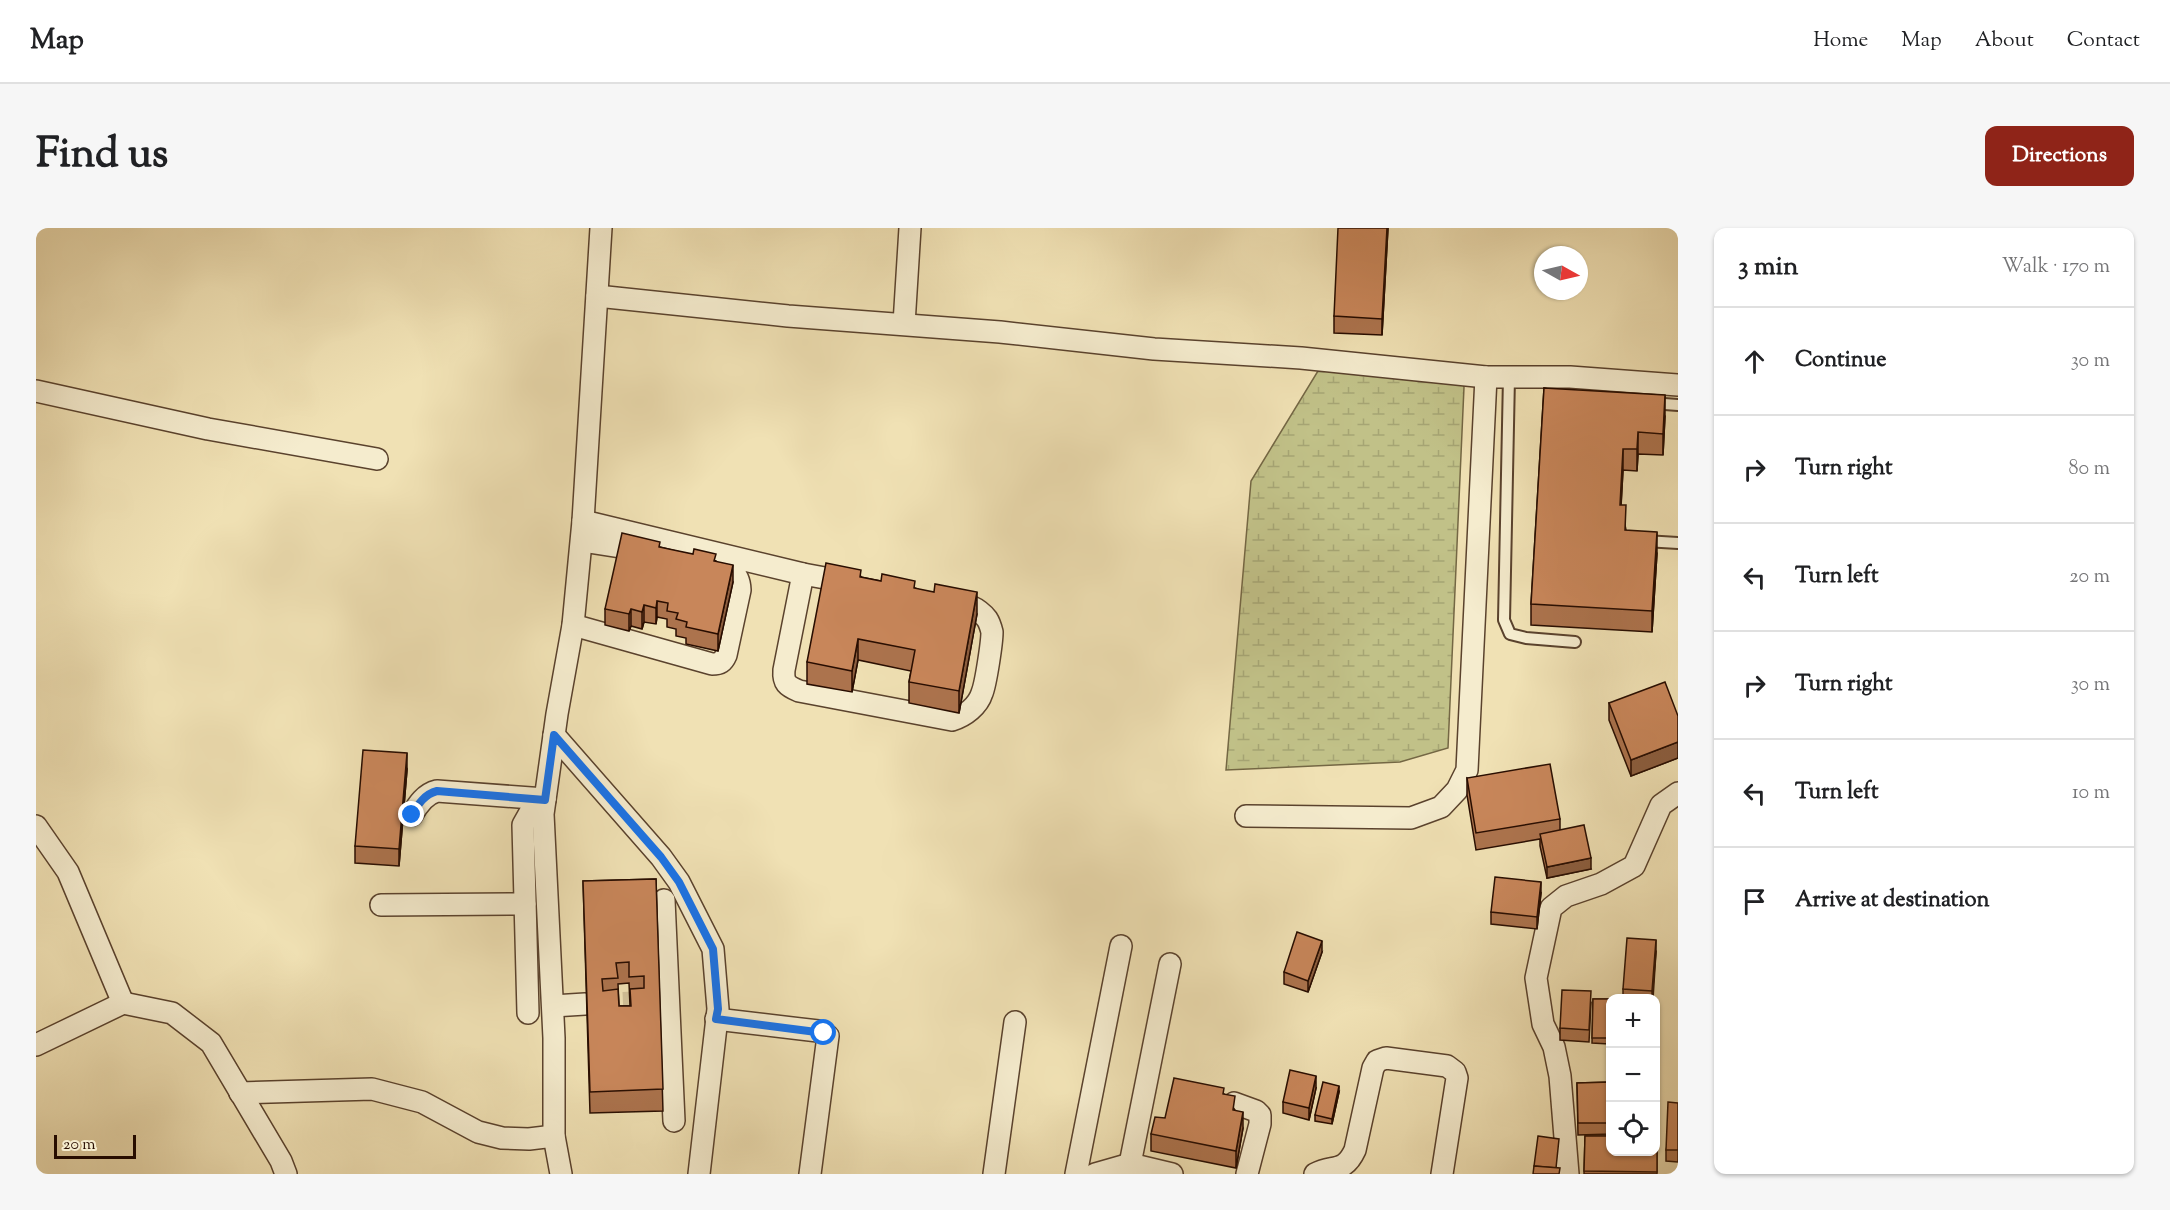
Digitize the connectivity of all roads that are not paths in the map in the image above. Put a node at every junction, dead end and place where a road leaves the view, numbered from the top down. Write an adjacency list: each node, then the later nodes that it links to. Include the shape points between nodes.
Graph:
1 (601, 228): 3 (street)
2 (910, 228): 4 (street)
3 (597, 296): 4 (street); 12 (street)
4 (904, 324): 5 (street)
5 (1486, 377): 6 (street); 24 (street, via 1467,770 1457,790 1442,807 1412,818)
6 (1509, 377): 7 (street); 19 (lane, via 1504,620 1510,634)
7 (1678, 384)
8 (36, 391): 11 (street, via 208,429)
9 (1635, 402): 10 (lane)
10 (1678, 405)
11 (377, 459)
12 (583, 531): 15 (street); 18 (street); 18 (street, via 734,572 740,579 740,590 726,655 718,664)
13 (1640, 540): 14 (lane)
14 (1678, 543)
15 (803, 574): 16 (street); 17 (street, via 784,670 783,680 788,687 952,720 963,717 982,693 992,633 978,610)
16 (871, 586)
17 (928, 596)
18 (573, 625): 20 (street)
19 (1575, 642)
20 (554, 735): 22 (street); 35 (street, via 679,882 713,949)
21 (1678, 793): 54 (street, via 1661,806 1634,866 1601,884 1566,896 1551,908 1536,978 1543,1024 1554,1047 1560,1076)
22 (545, 800): 23 (street, via 437,791 429,793); 27 (street, via 532,809 523,825); 33 (street)
23 (412, 815)
24 (1246, 816)
25 (36, 826): 31 (street, via 68,872)
26 (664, 900): 40 (street, via 664,1000)
27 (525, 903): 28 (street); 34 (street)
28 (381, 905)
29 (1121, 946): 48 (street)
30 (1170, 964): 42 (street)
31 (123, 1003): 37 (street); 38 (street, via 172,1013 211,1043)
32 (585, 1004): 33 (street)
33 (553, 1006): 41 (street)
34 (528, 1013)
35 (716, 1019): 45 (street); 46 (street, via 818,1030 828,1036)
36 (1015, 1022): 47 (street)
37 (36, 1045)
38 (240, 1093): 41 (street, via 372,1089 422,1102 478,1132 502,1138); 43 (street)
39 (1234, 1103): 51 (street, via 1260,1115)
40 (674, 1121)
41 (554, 1136): 44 (street)
42 (1130, 1164): 49 (street); 50 (street)
43 (286, 1174)
44 (561, 1174)
45 (699, 1174)
46 (812, 1174)
47 (994, 1174)
48 (1076, 1174)
49 (1095, 1174)
50 (1172, 1174)
51 (1247, 1174)
52 (1315, 1174): 53 (street, via 1341,1168 1350,1161 1373,1068 1377,1061 1386,1058 1447,1066 1455,1072)
53 (1442, 1174)
54 (1568, 1174)

